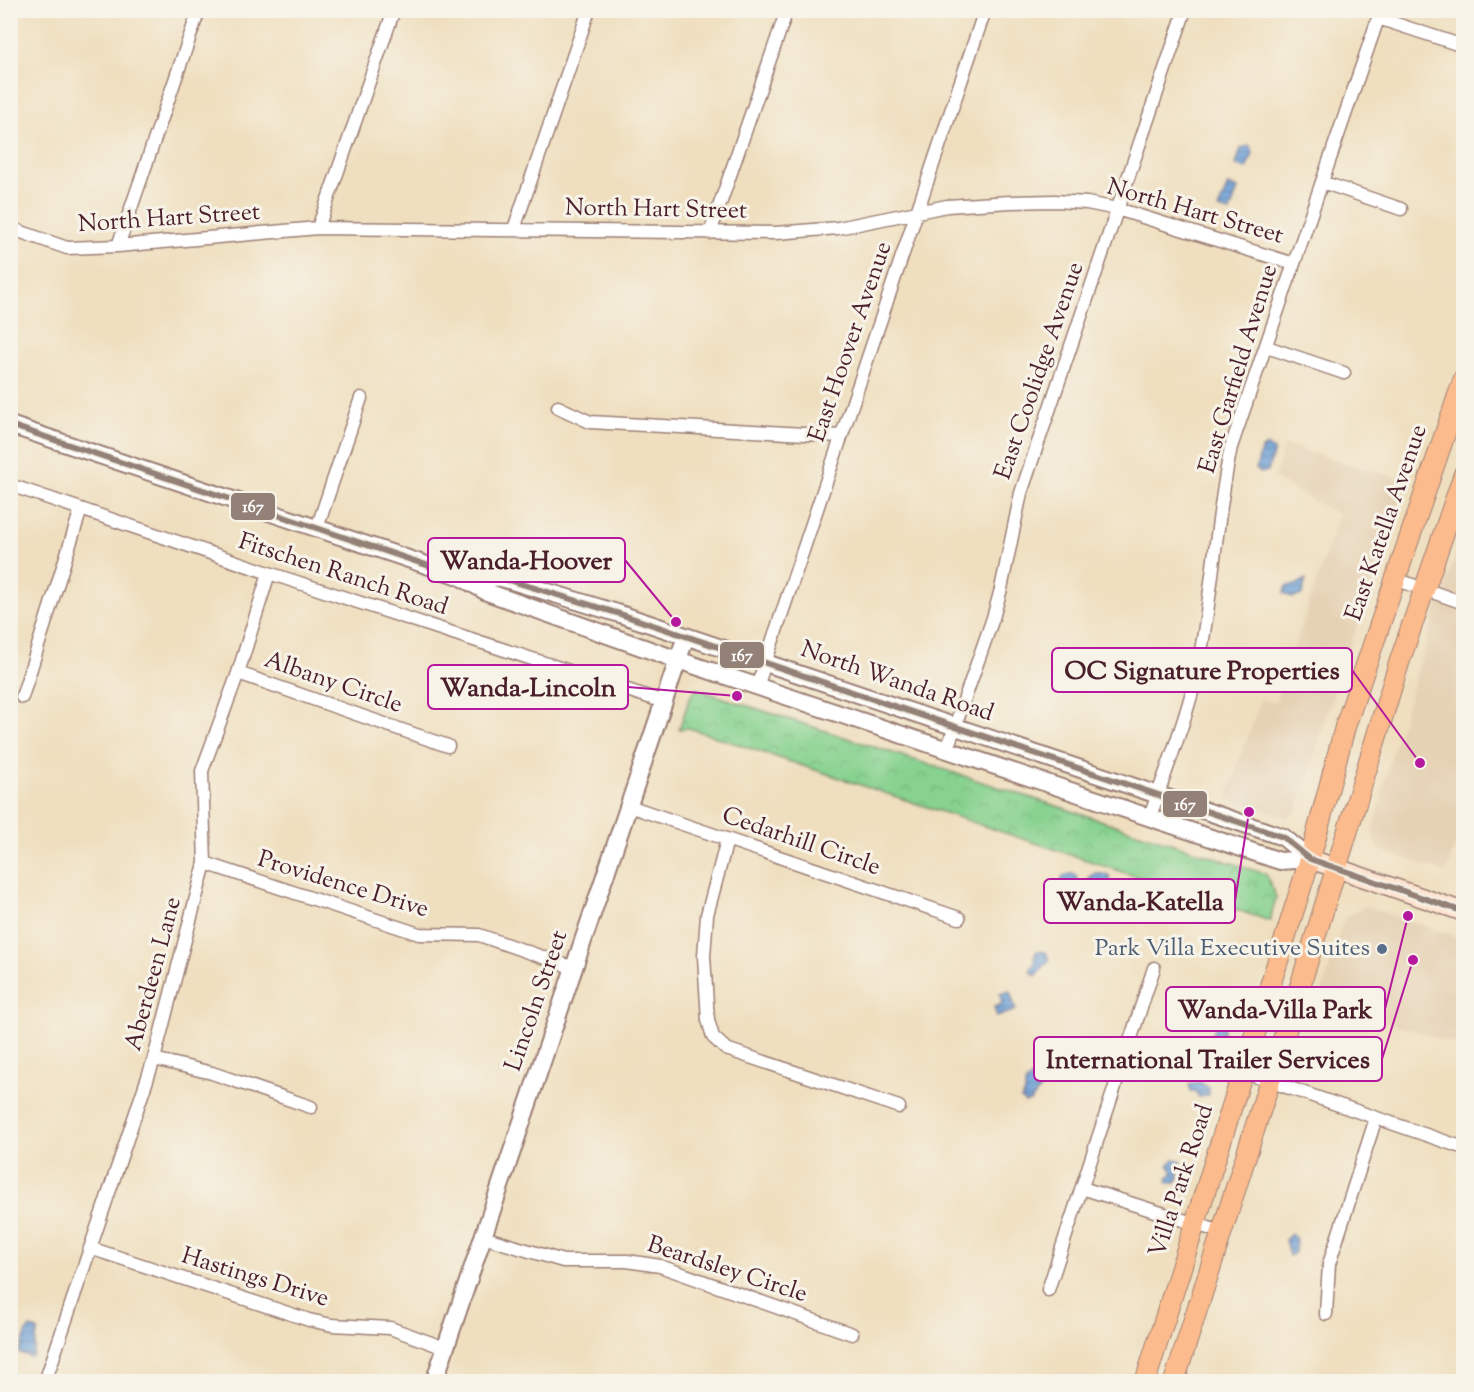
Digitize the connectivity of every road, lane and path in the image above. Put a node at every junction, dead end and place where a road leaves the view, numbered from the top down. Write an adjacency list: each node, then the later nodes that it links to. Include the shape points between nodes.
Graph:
1 (199, 10): 17 (street)
2 (394, 10): 14 (street)
3 (589, 10): 15 (street)
4 (787, 10): 16 (street)
5 (985, 10): 12 (street, East Hoover Avenue)
6 (1185, 10): 10 (street, East Coolidge Avenue)
7 (1379, 14): 8 (street); 9 (street, East Garfield Avenue)
8 (1457, 44)
9 (1322, 182): 11 (street); 18 (street, East Garfield Avenue)
10 (1117, 208): 12 (street, North Hart Street, via 1021,201 947,206); 18 (street, North Hart Street); 42 (street, East Coolidge Avenue, via 1021,493 993,618)
11 (1401, 209)
12 (916, 213): 16 (street, North Hart Street, via 838,228); 25 (street, East Hoover Avenue)
13 (10, 228): 17 (street, North Hart Street, via 67,248)
14 (318, 228): 15 (street, North Hart Street); 17 (street, North Hart Street)
15 (513, 229): 16 (street, North Hart Street)
16 (710, 234)
17 (118, 246)
18 (1294, 264): 19 (street, East Garfield Avenue)
19 (1267, 346): 20 (street); 45 (street, East Garfield Avenue, via 1231,447 1201,652)
20 (1344, 373)
21 (1464, 378): 32 (main road, East Katella Avenue)
22 (362, 398): 29 (street)
23 (558, 407): 25 (street, via 590,422)
24 (10, 425): 29 (street, North Wanda Road)
25 (841, 436): 37 (street, East Hoover Avenue)
26 (1464, 474): 33 (main road)
27 (10, 484): 28 (street, Fitschen Ranch Road)
28 (81, 508): 30 (street, Fitschen Ranch Road); 40 (street)
29 (317, 528): 31 (street, North Wanda Road)
30 (270, 573): 38 (street, Aberdeen Lane); 41 (street, Fitschen Ranch Road)
31 (459, 576): 35 (street, North Wanda Road, via 502,578); 36 (street, North Wanda Road, via 487,592)
32 (1395, 579): 33 (street); 49 (main road, East Katella Avenue, via 1343,733)
33 (1424, 589): 34 (street); 51 (main road)
34 (1464, 603)
35 (686, 636): 36 (street, Lincoln Street); 37 (street, North Wanda Road)
36 (678, 660): 39 (street, North Wanda Road); 41 (street, Lincoln Street)
37 (765, 663): 39 (street, East Hoover Avenue); 42 (street, North Wanda Road)
38 (238, 673): 43 (street, Albany Circle); 50 (street, Aberdeen Lane, via 202,771)
39 (757, 687): 44 (street, North Wanda Road)
40 (22, 697)
41 (664, 702): 46 (street, Lincoln Street)
42 (955, 726): 44 (street, East Coolidge Avenue); 45 (street, North Wanda Road)
43 (448, 746)
44 (947, 748): 47 (street, North Wanda Road)
45 (1157, 795): 47 (street, East Garfield Avenue); 49 (street, North Wanda Road, via 1283,837)
46 (629, 806): 48 (street, Cedarhill Circle); 54 (street, Lincoln Street)
47 (1150, 817): 49 (street, North Wanda Road, via 1280,861)
48 (727, 840): 53 (street, Cedarhill Circle); 60 (street, via 707,915 704,956 708,1020 713,1037 726,1049)
49 (1310, 858): 51 (main road, North Wanda Road); 57 (main road, Villa Park Road)
50 (205, 863): 54 (street, Providence Drive, via 419,934 479,936); 56 (street, Aberdeen Lane)
51 (1336, 869): 52 (main road, North Wanda Road); 58 (main road)
52 (1464, 912)
53 (959, 918)
54 (574, 968): 66 (street, Lincoln Street)
55 (1154, 969): 63 (street)
56 (154, 1059): 59 (street, via 212,1073); 67 (street, Aberdeen Lane)
57 (1243, 1072): 58 (street); 64 (main road, Villa Park Road)
58 (1270, 1081): 61 (street); 65 (main road)
59 (311, 1107)
60 (899, 1107)
61 (1377, 1118): 62 (street); 69 (street, via 1329,1264)
62 (1464, 1148)
63 (1082, 1188): 64 (street); 68 (street)
64 (1195, 1223): 65 (street); 74 (main road, Villa Park Road)
65 (1221, 1232): 75 (main road)
66 (483, 1236): 70 (street, Beardsley Circle, via 563,1261 627,1261 660,1266); 71 (street, Lincoln Street)
67 (90, 1248): 71 (street, Hastings Drive, via 309,1320 390,1328); 72 (street, Aberdeen Lane)
68 (1048, 1290)
69 (1326, 1314)
70 (852, 1334)
71 (445, 1348): 73 (street, Lincoln Street)
72 (45, 1382)
73 (434, 1382)
74 (1145, 1382)
75 (1174, 1382)

